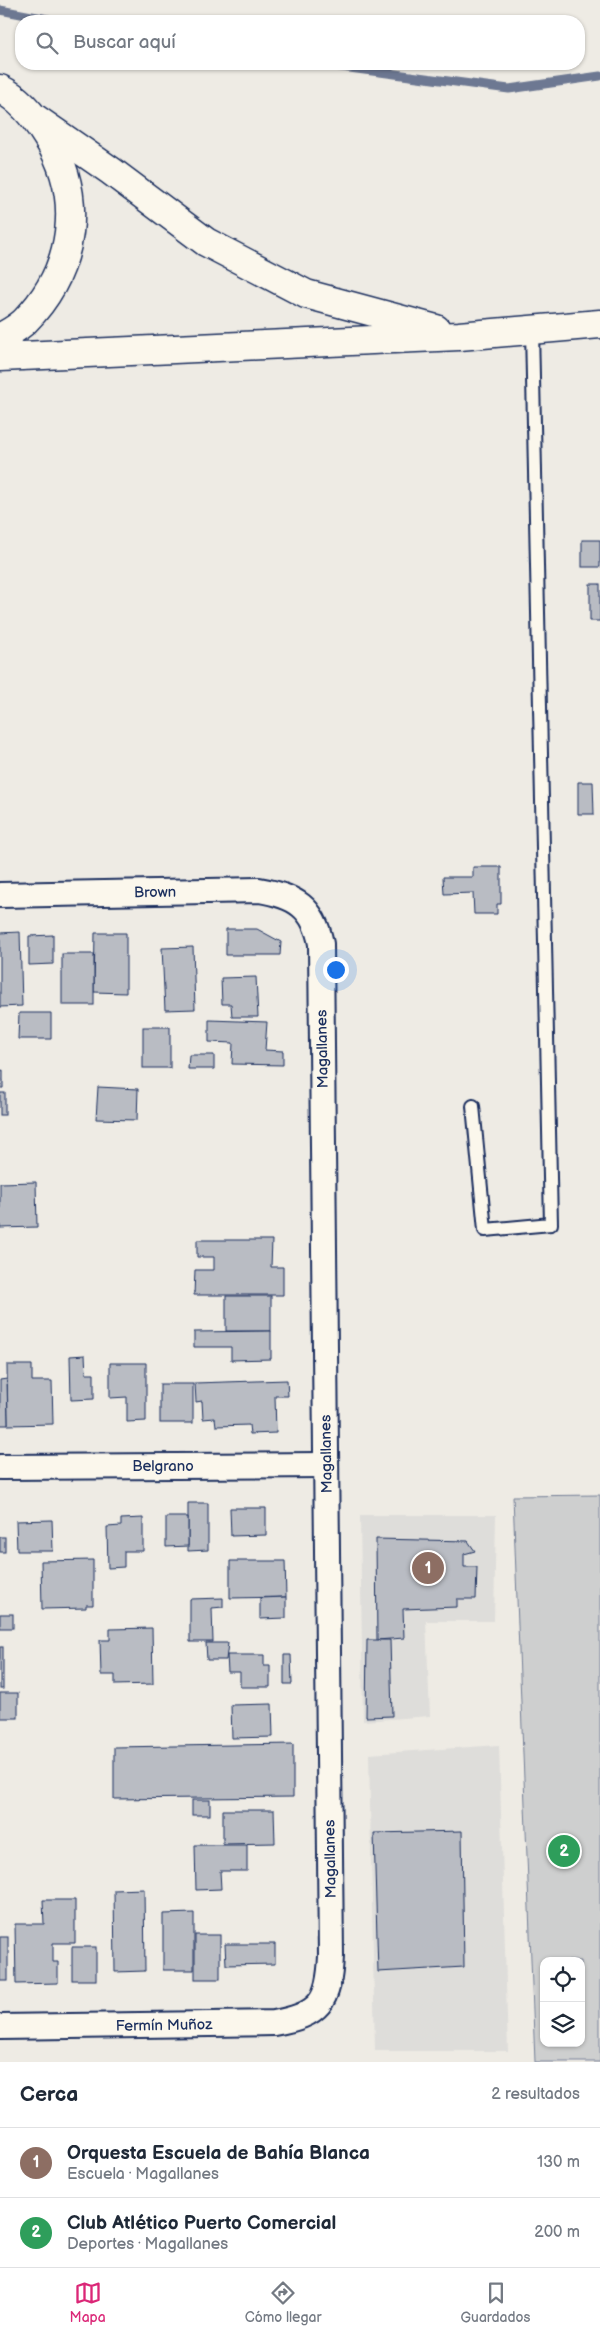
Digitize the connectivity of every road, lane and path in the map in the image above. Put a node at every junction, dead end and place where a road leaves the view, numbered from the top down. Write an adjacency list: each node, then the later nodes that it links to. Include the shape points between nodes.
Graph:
1 (0, 89): 2 (main road)
2 (36, 119): 5 (main road, via 206,242 306,294); 6 (main road, via 60,157 71,200 68,245 52,287 24,322)
3 (600, 324): 4 (main road)
4 (532, 330): 5 (main road); 10 (lane, via 551,1224 485,1230)
5 (459, 336): 7 (main road)
6 (0, 338)
7 (0, 357)
8 (0, 895): 9 (street, Brown, via 260,890 279,893)
9 (305, 908): 11 (street, Magallanes, via 318,930 321,944)
10 (473, 1106)
11 (326, 1465): 12 (street, Belgrano); 13 (street, Magallanes, via 332,1956 328,1988)
12 (0, 1467)
13 (322, 2002): 14 (street, Fermín Muñoz, via 308,2014 274,2023)
14 (0, 2027)

